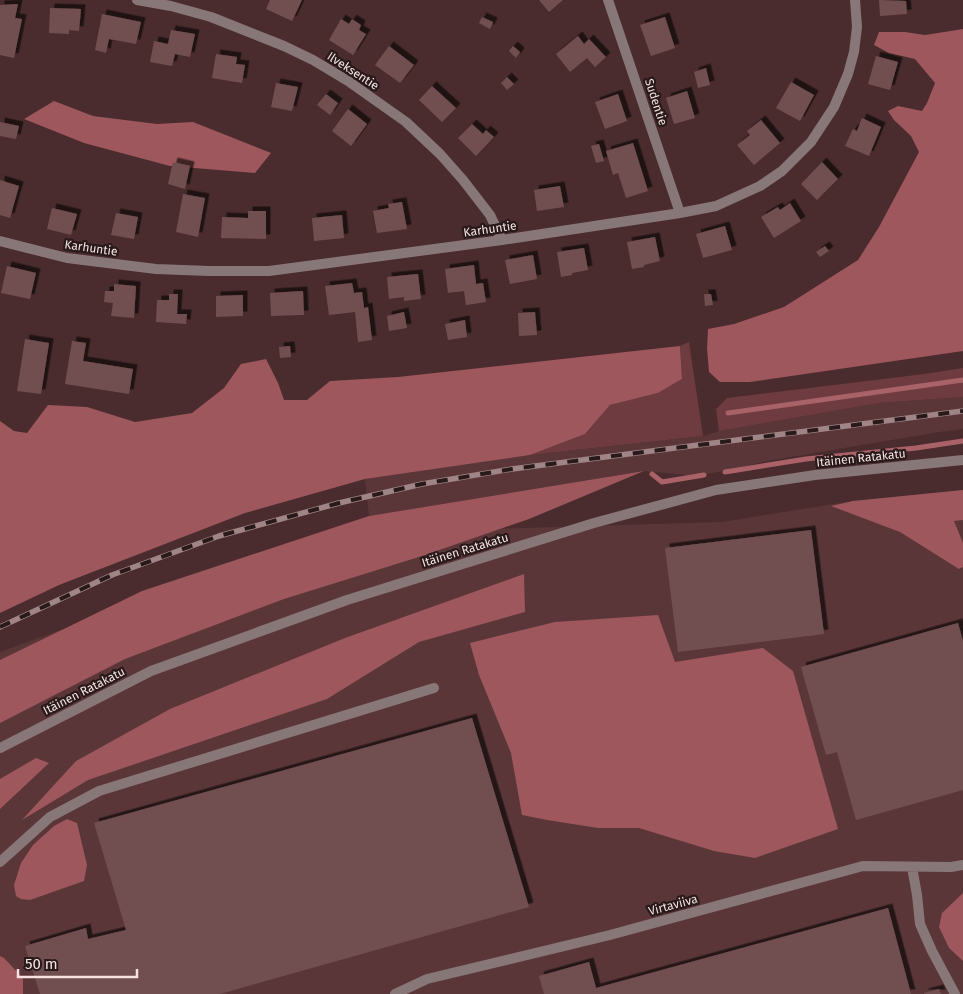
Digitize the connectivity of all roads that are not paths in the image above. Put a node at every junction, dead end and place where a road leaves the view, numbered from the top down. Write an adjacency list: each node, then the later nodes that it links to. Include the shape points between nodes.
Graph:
1 (137, 0): 5 (street, Ilveksentie, via 212,17 284,46 348,81 406,122 440,154 490,215)
2 (608, 0): 4 (street, Sudentie)
3 (855, 0): 4 (street, Karhuntie, via 857,27 848,74 834,108 811,142 782,171 760,186 716,206)
4 (680, 213): 5 (street, Karhuntie)
5 (502, 240): 6 (street, Karhuntie, via 259,271 156,269 67,258)
6 (0, 241)
7 (963, 460): 9 (street, Itäinen Ratakatu, via 815,475 716,490 594,523 347,600 151,671)
8 (434, 688): 10 (street, via 99,791 50,817)
9 (0, 748)
10 (0, 862)
11 (963, 865): 12 (street, Virtaviiva)
12 (912, 867): 13 (street, Virtaviiva, via 864,866 618,933 427,979); 14 (street, via 920,924)
13 (394, 994)
14 (955, 994)

